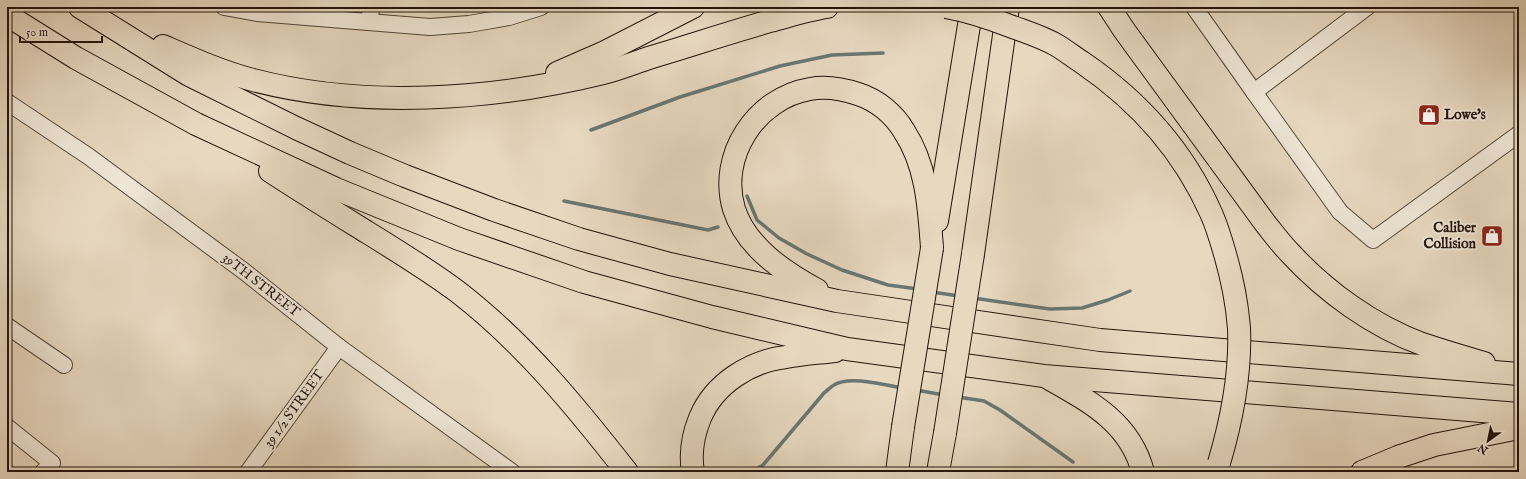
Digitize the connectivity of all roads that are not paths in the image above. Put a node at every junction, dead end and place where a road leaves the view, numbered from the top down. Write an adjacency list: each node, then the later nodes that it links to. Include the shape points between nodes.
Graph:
1 (224, 7): 13 (street, via 257,13)
2 (542, 7): 13 (street, via 509,17 470,24 430,27)
3 (693, 7): 14 (highway, via 605,52)
4 (827, 7): 14 (highway, via 743,29 603,73)
5 (946, 7): 32 (highway, bridge, via 981,15 1058,46 1122,92 1176,150 1190,171 1212,215 1222,246 1231,278 1238,327 1238,370 1233,408)
6 (972, 7): 19 (highway)
7 (1008, 7): 30 (highway, bridge)
8 (1109, 7): 25 (highway, via 1265,223 1319,282 1385,327 1421,343)
9 (1194, 7): 15 (street)
10 (1367, 7): 15 (street)
11 (85, 10): 14 (highway, via 214,68 291,89 416,98); 20 (highway, via 189,75 296,128 420,182 579,239 670,264)
12 (7, 15): 17 (highway, via 76,58)
13 (370, 15)
14 (523, 89)
15 (1254, 92): 18 (street, via 1340,212 1373,240)
16 (7, 102): 22 (street, 39TH STREET, via 94,161 245,272)
17 (196, 124): 23 (highway, via 336,189 459,239 584,282 712,317); 36 (highway, via 459,293 520,346 548,375)
18 (1519, 134)
19 (932, 248): 20 (highway, via 924,180 911,142 896,120 876,102 838,89 810,89 783,98 767,108 754,121 736,151 730,180 734,210 742,227 764,254 800,281); 31 (highway, bridge)
20 (837, 301): 25 (highway, via 1100,340)
21 (7, 326): 24 (street)
22 (339, 346): 34 (street, 39 1/2 STREET); 35 (street, 39TH STREET)
23 (848, 349): 26 (highway); 37 (highway, via 767,361 750,367 723,385 702,412 696,429 692,457)
24 (64, 365)
25 (1519, 374)
26 (1044, 376): 27 (highway); 42 (highway, via 1109,416 1134,447)
27 (1519, 414)
28 (7, 427): 33 (street, via 52,463)
29 (1519, 428): 43 (highway, via 1434,445)
30 (945, 433): 40 (highway); 41 (highway)
31 (901, 436): 38 (highway); 39 (highway)
32 (1218, 468)
33 (43, 472)
34 (248, 472)
35 (512, 472)
36 (627, 472)
37 (693, 472)
38 (885, 472)
39 (896, 472)
40 (938, 472)
41 (946, 472)
42 (1144, 472)
43 (1362, 472)

